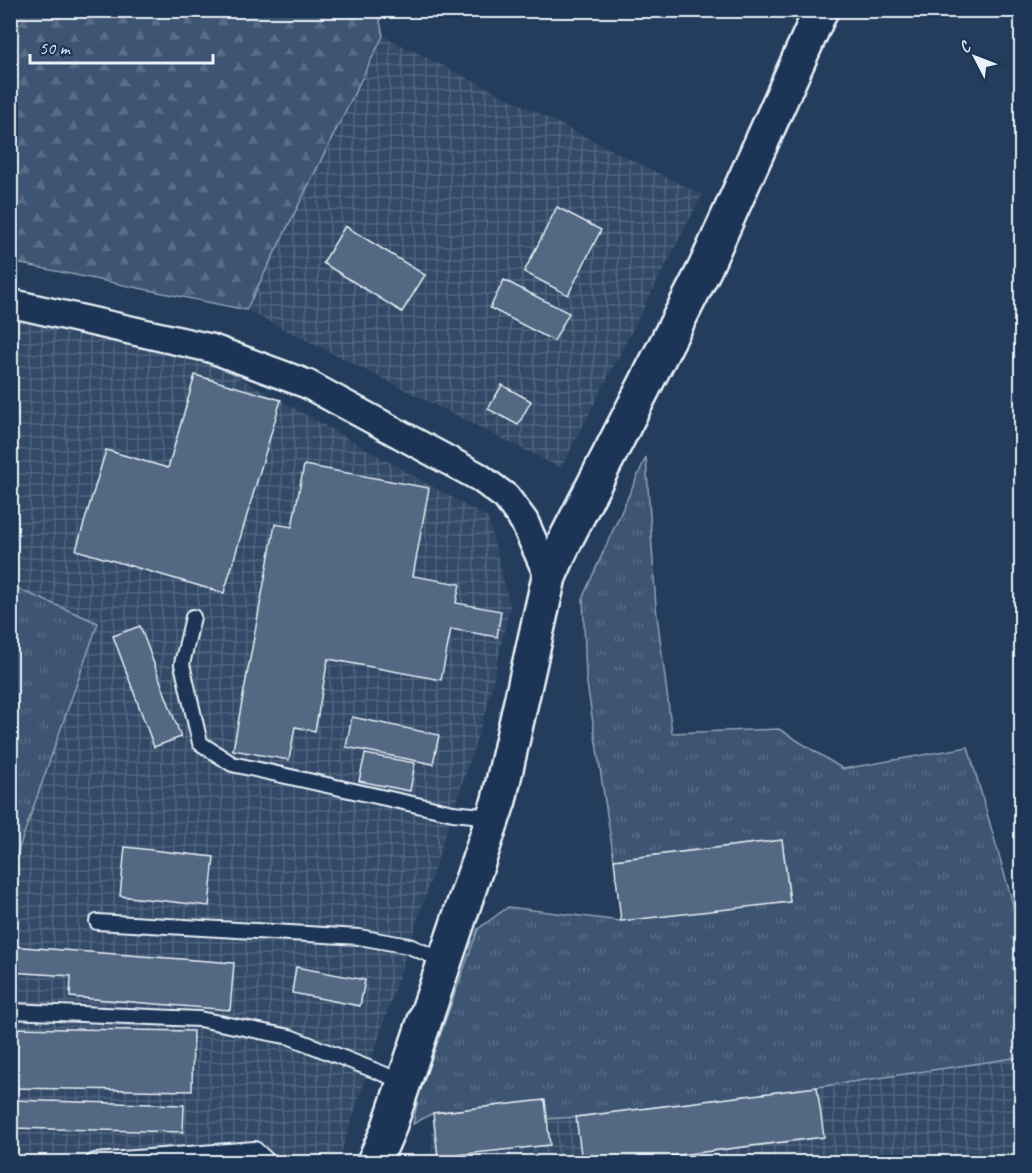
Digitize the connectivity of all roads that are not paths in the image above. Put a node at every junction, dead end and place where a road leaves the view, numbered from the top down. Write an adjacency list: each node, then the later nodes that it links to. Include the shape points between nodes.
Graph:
1 (821, 10): 3 (street, via 705,268)
2 (10, 303): 3 (street, via 210,348 307,384 479,477 506,497 525,521)
3 (549, 577): 5 (street)
4 (193, 617): 5 (lane, via 182,664 200,743 232,764 453,813)
5 (493, 817): 7 (street)
6 (97, 922): 7 (lane, via 359,937 409,946)
7 (444, 961): 9 (street)
8 (10, 1011): 9 (lane, via 199,1019 290,1037)
9 (404, 1082): 12 (street)
10 (93, 1162): 11 (lane, via 255,1149)
11 (269, 1162)
12 (374, 1162)

